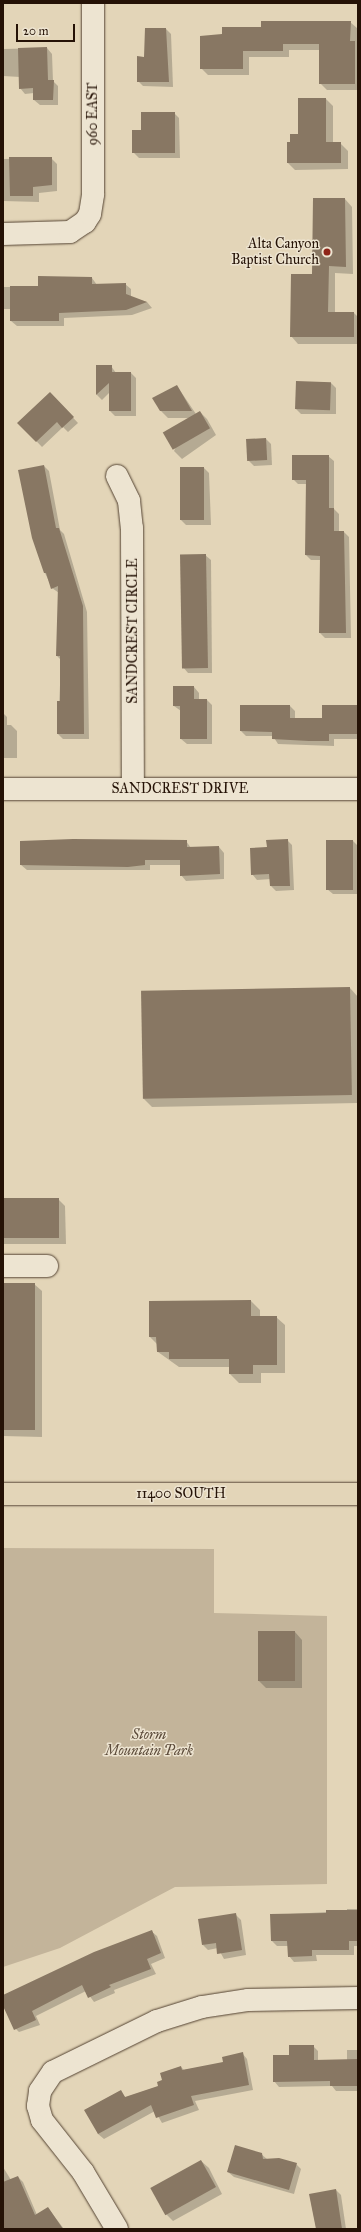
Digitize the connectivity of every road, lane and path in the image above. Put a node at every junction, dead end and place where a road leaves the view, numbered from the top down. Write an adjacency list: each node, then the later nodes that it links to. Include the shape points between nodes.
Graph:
1 (93, 3): 2 (street, 960 EAST, via 93,204 85,222 70,232)
2 (3, 234)
3 (117, 476): 5 (street, SANDCREST CIRCLE, via 129,501 132,528)
4 (3, 789): 5 (street, SANDCREST DRIVE)
5 (134, 789): 6 (street, SANDCREST DRIVE)
6 (358, 789)
7 (3, 1266): 8 (street)
8 (47, 1266)
9 (3, 1494): 10 (main road, 11400 SOUTH)
10 (358, 1494)
11 (358, 1998): 12 (street, via 248,2000 202,2007 157,2021 52,2072 40,2091 38,2106 42,2120 83,2172)
12 (117, 2229)

